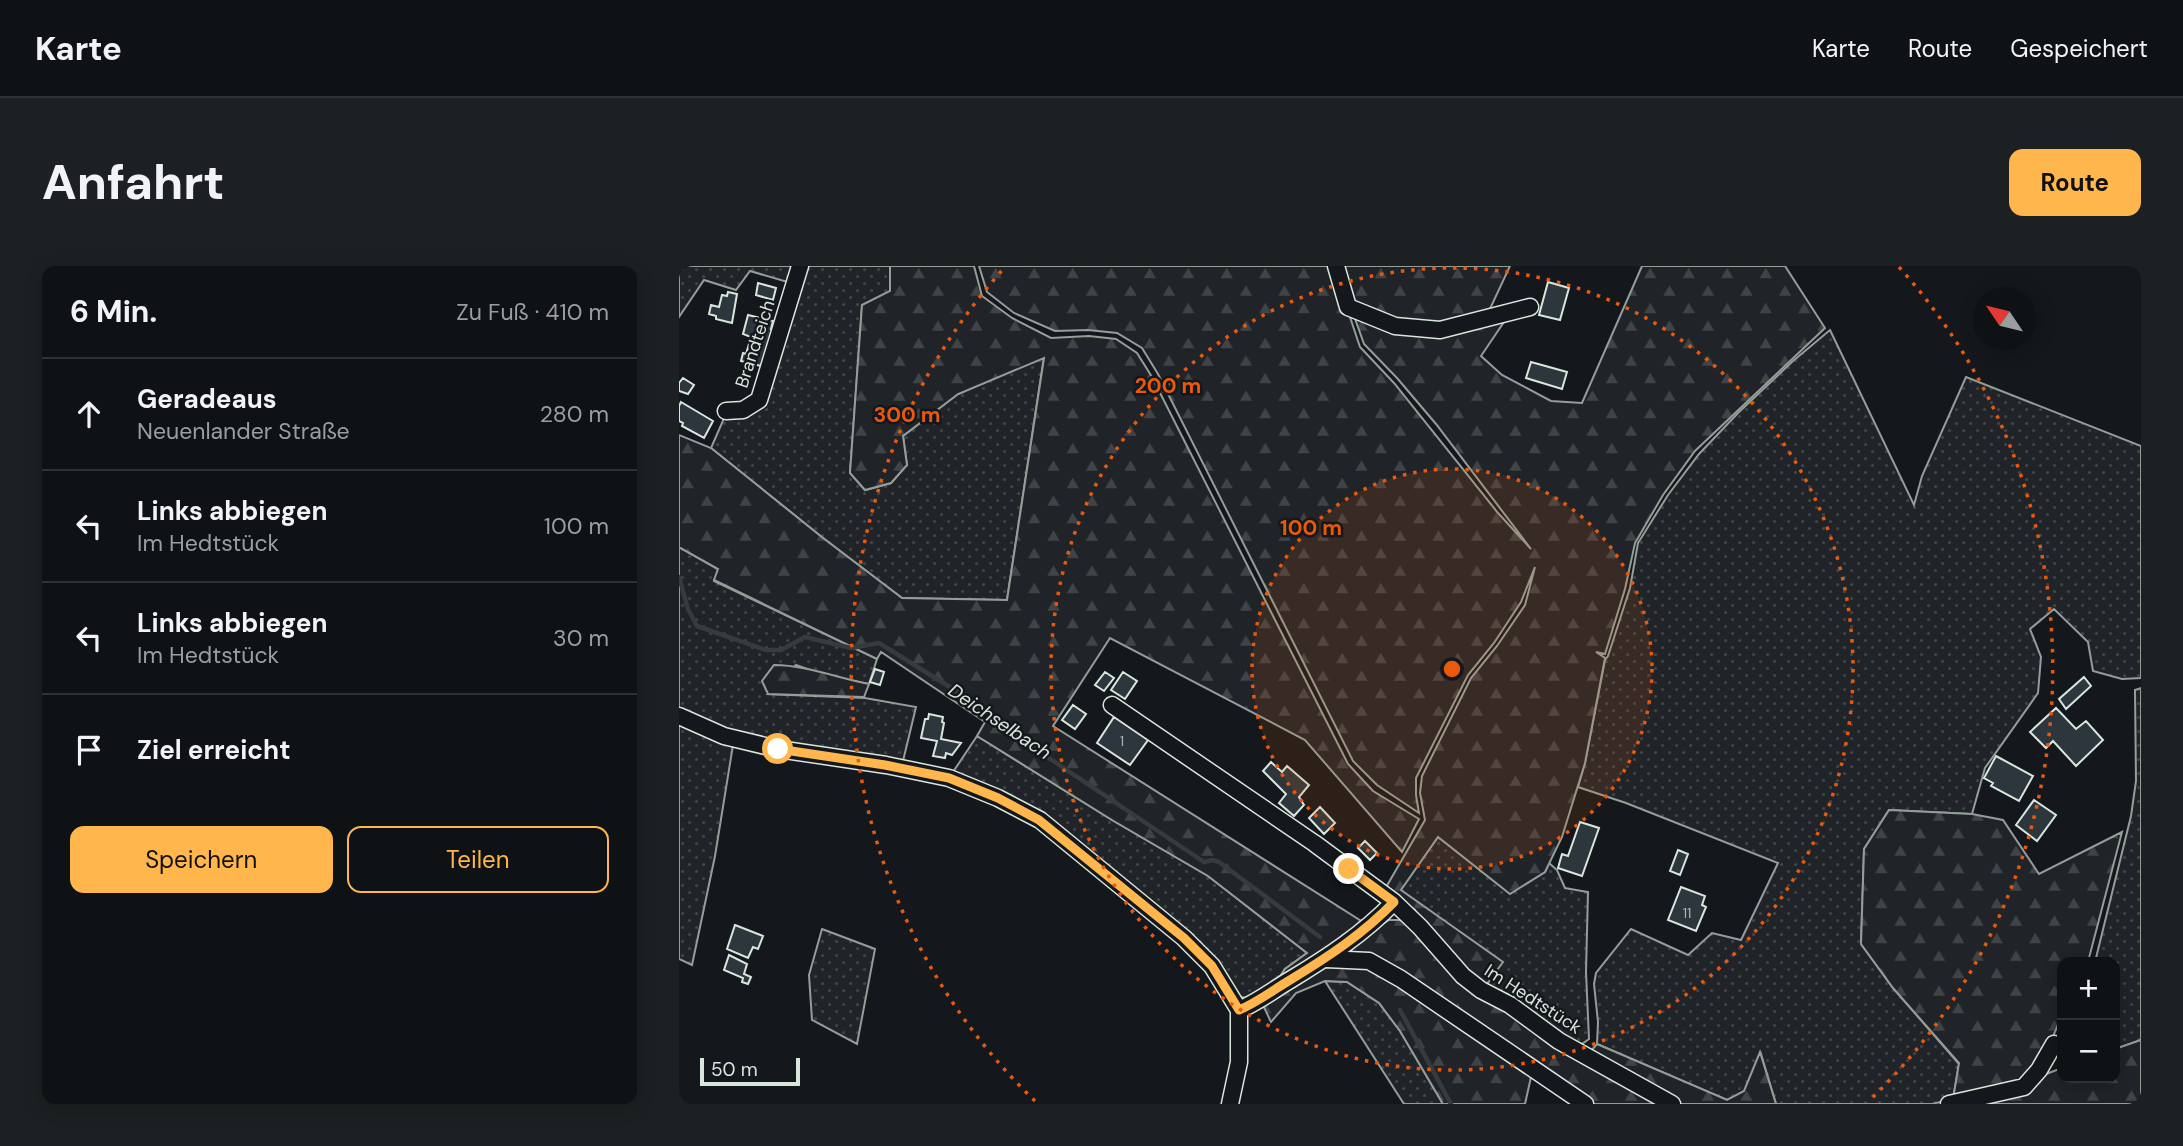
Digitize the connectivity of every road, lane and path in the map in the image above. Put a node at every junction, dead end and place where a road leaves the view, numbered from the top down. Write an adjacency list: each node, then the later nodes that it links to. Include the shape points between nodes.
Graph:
1 (800, 266): 4 (street, Brandteich, via 758,400 743,411)
2 (1336, 266): 3 (street, via 1348,307 1395,326 1440,330)
3 (1530, 307)
4 (726, 411)
5 (1112, 705): 7 (street, Im Hedtstück)
6 (679, 716): 9 (street, via 724,736 949,778 998,798 1039,820 1184,938 1212,966)
7 (1394, 902): 8 (street); 13 (street, Im Hedtstück, via 1462,976 1481,990 1559,1041)
8 (1326, 959): 9 (street); 12 (street, via 1369,961)
9 (1239, 1010): 11 (street, via 1239,1062)
10 (2055, 1044): 14 (street, via 2024,1087)
11 (1230, 1104)
12 (1585, 1104)
13 (1672, 1104)
14 (1949, 1104)

